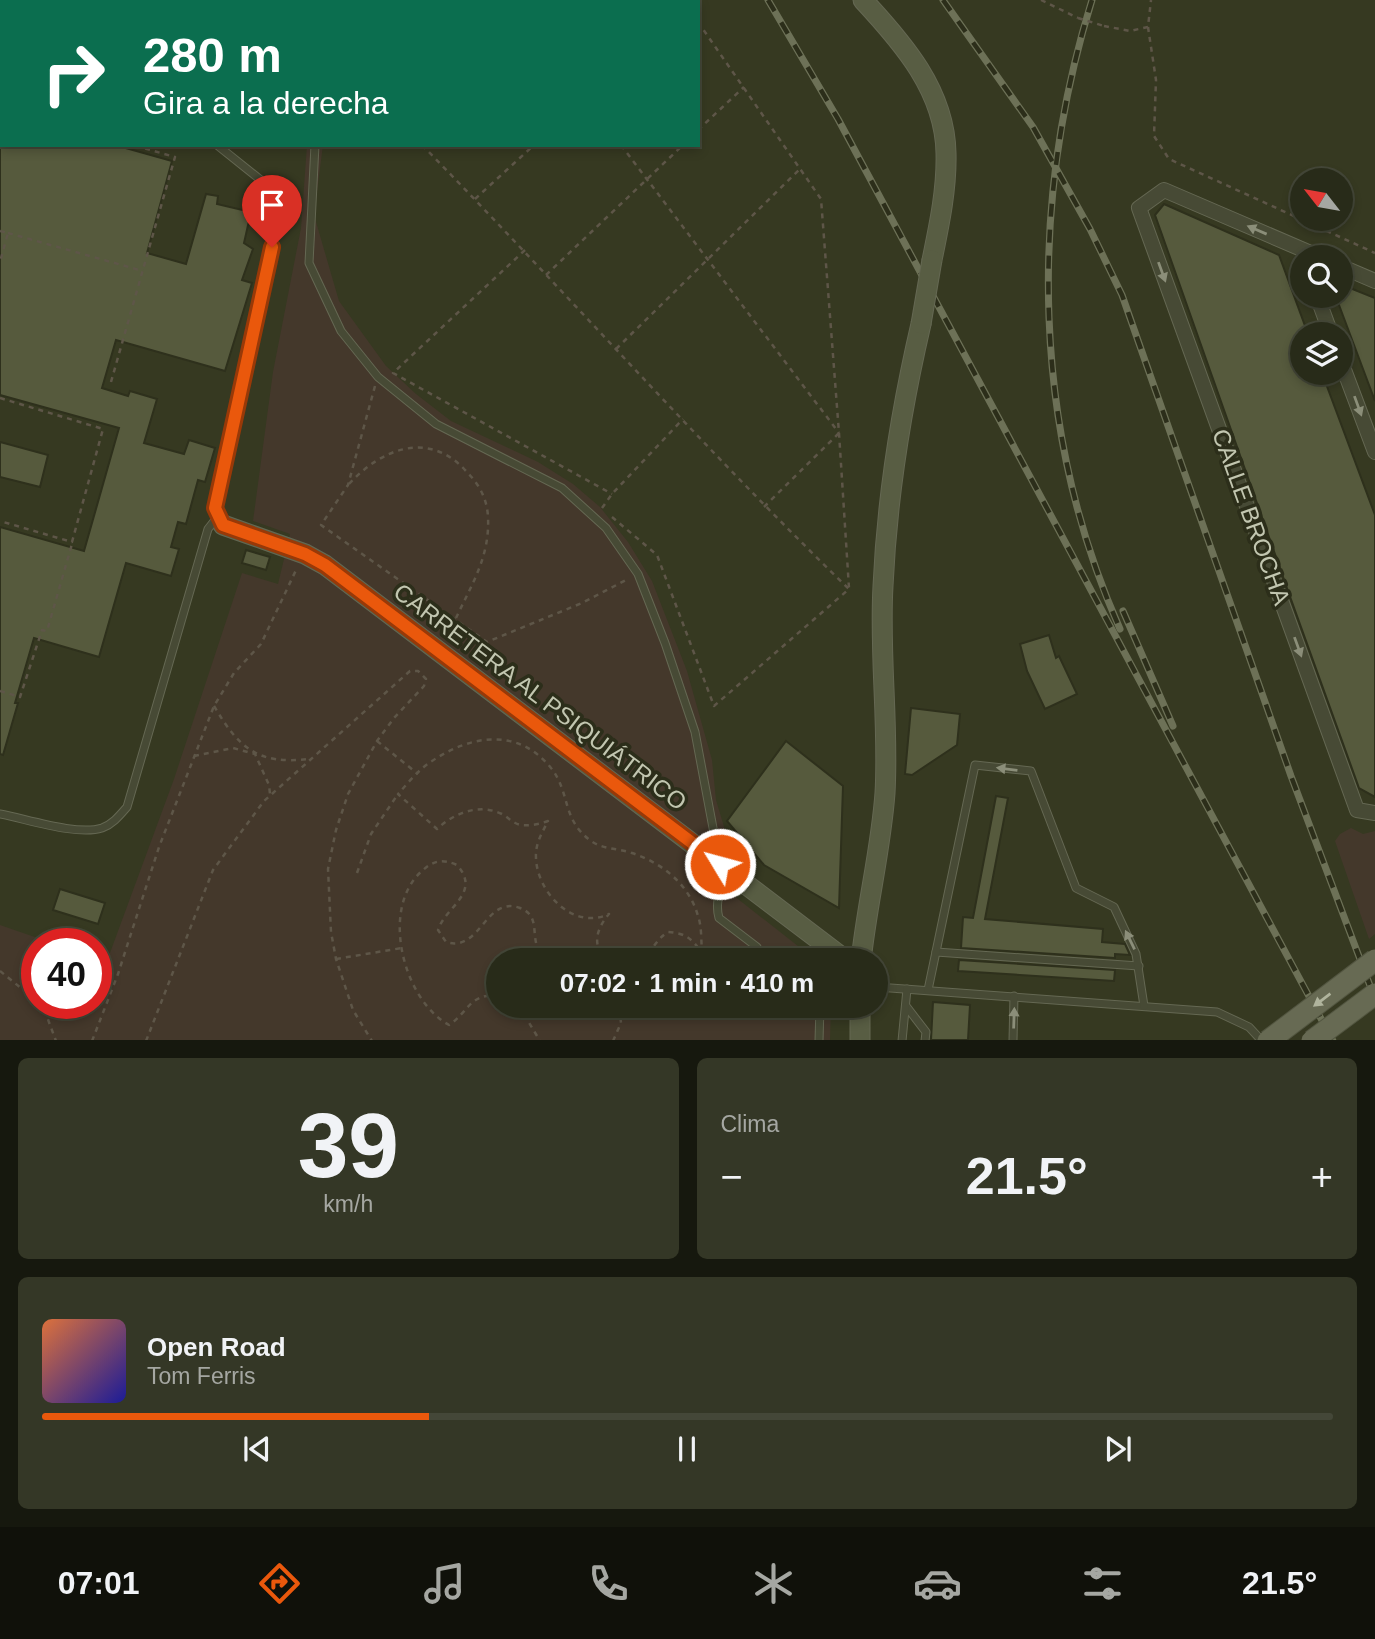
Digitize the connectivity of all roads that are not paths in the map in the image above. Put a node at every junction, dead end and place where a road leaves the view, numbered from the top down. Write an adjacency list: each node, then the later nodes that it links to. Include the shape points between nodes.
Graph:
1 (863, 0): 15 (street, bridge, via 918,68 935,100 946,152 932,260 887,513 882,588 885,793)
2 (220, 147): 9 (lane, via 262,181 277,221 215,508)
3 (315, 147): 12 (lane, via 309,263 341,331 378,377 436,424 562,488 606,528 638,574 695,732)
4 (1290, 248): 10 (street, CALLE BROCHA, one-way to 10, via 1164,190 1139,208 1357,810)
5 (1353, 272): 6 (street)
6 (1375, 281)
7 (1350, 385): 8 (street, one-way to 8)
8 (1375, 453)
9 (221, 520): 11 (lane, via 208,529 127,807 105,827 94,830); 12 (street, CARRETERA AL PSIQUIÁTRICO, via 325,565)
10 (1375, 813)
11 (0, 814)
12 (720, 864): 13 (lane, via 719,918); 14 (street, CARRETERA AL PSIQUIÁTRICO)
13 (757, 948)
14 (830, 948)
15 (863, 948)
16 (936, 952): 18 (lane); 18 (lane, one-way to 16, via 1114,907 1076,888 1031,772 975,765); 21 (lane)
17 (1375, 960): 34 (main road, one-way to 34, bridge)
18 (1139, 966): 25 (lane)
19 (888, 988): 20 (lane)
20 (907, 989): 21 (lane); 24 (lane)
21 (928, 990): 23 (lane)
22 (1375, 994): 35 (main road, bridge)
23 (1014, 996): 25 (lane); 32 (lane, one-way to 23)
24 (905, 1005): 30 (lane); 31 (lane, via 926,1032)
25 (1144, 1006): 33 (lane, via 1217,1012 1249,1027)
26 (820, 1018): 28 (lane)
27 (860, 1018): 29 (street)
28 (820, 1040)
29 (860, 1040)
30 (902, 1040)
31 (925, 1040)
32 (1013, 1040)
33 (1261, 1040)
34 (1269, 1040)
35 (1313, 1040)

